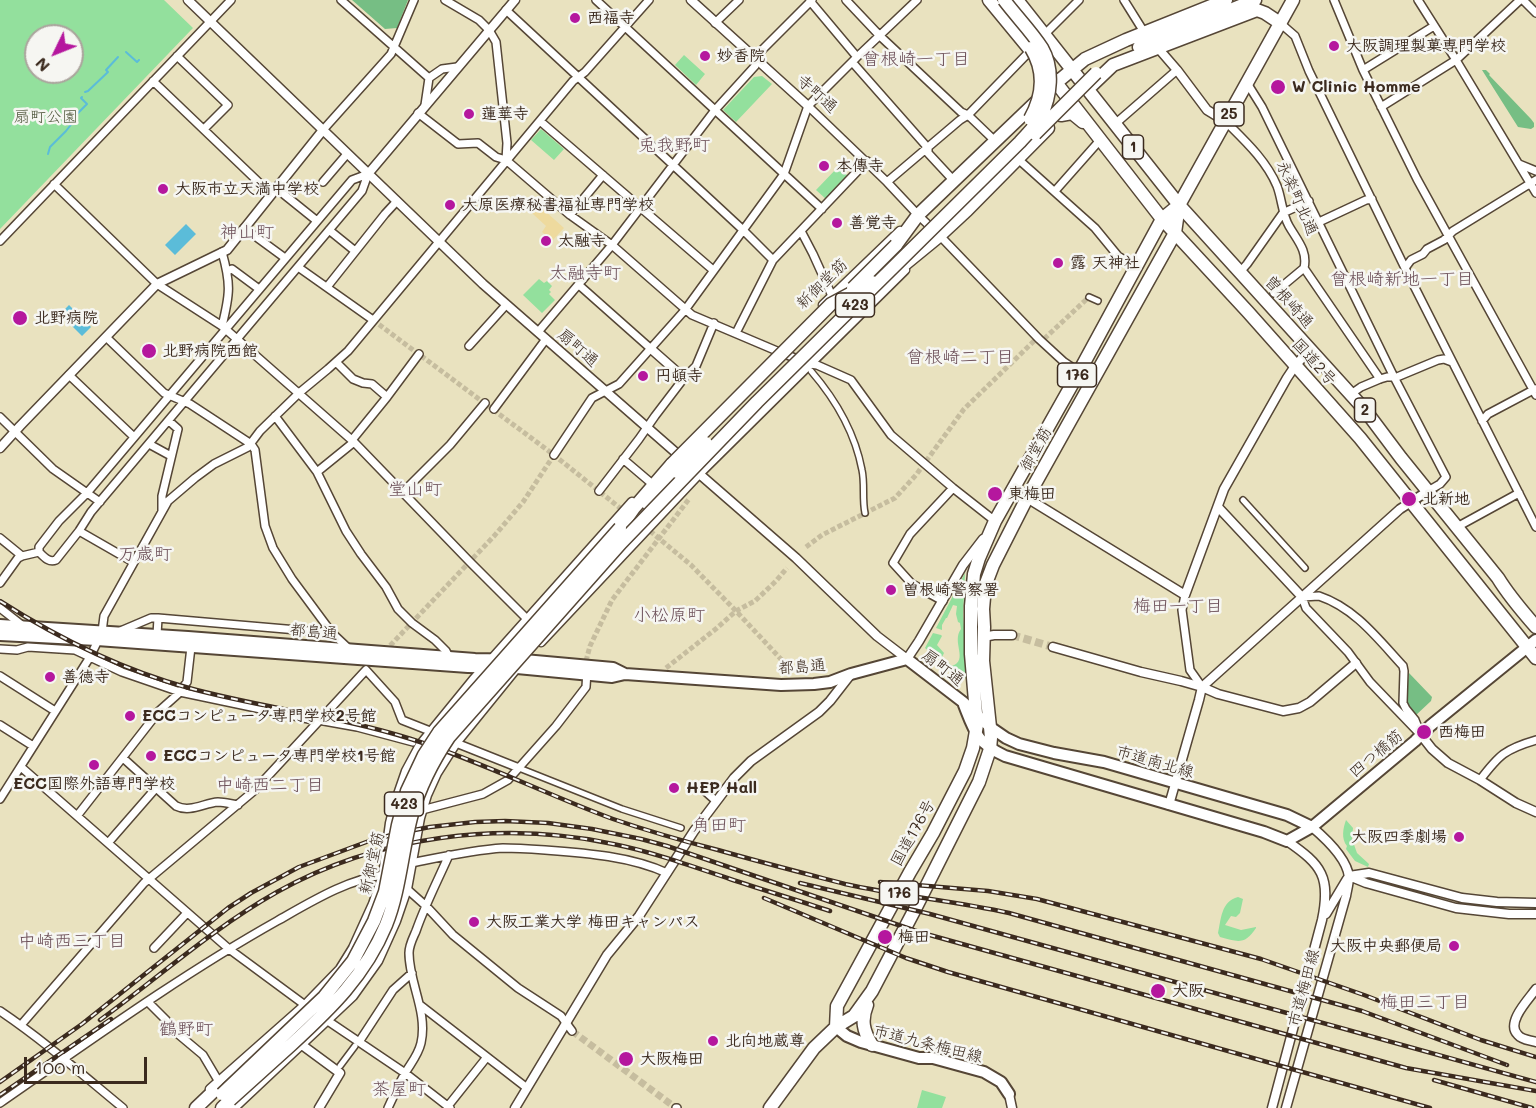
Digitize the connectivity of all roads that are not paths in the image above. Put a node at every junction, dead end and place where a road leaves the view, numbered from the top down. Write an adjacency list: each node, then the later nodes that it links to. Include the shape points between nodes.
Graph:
1 (188, 0): 29 (street, 扇町通)
2 (231, 0): 29 (street)
3 (341, 0): 38 (street)
4 (414, 0): 38 (street)
5 (446, 0): 34 (street)
6 (515, 0): 27 (street)
7 (596, 0): 33 (street)
8 (649, 0): 33 (street)
9 (691, 0): 30 (street, 寺町通)
10 (739, 0): 30 (street)
11 (846, 0): 37 (street)
12 (917, 0): 37 (street)
13 (989, 0): 40 (highway, 1)
14 (995, 0): 197 (highway, 423, bridge, via 1030,44 1040,70 1041,91 1029,121)
15 (1004, 0): 200 (highway, 423, bridge, via 1043,50 1047,61 1048,100 1040,119)
16 (1017, 0): 36 (highway, 曽根崎通 / 1)
17 (1079, 0): 36 (street)
18 (1124, 0): 35 (street)
19 (1226, 0): 26 (highway, 新御堂筋 / 423)
20 (1293, 0): 31 (highway, 御堂筋 / 25)
21 (1334, 0): 48 (street)
22 (1418, 0): 32 (street)
23 (1522, 0): 28 (street); 44 (street)
24 (811, 1): 42 (street, via 759,53); 43 (street)
25 (1259, 3): 26 (highway, 423); 31 (highway, via 1265,13); 39 (highway)
26 (1207, 8): 35 (highway, 新御堂筋 / 423); 197 (highway, 423, bridge, via 1096,73 916,252 899,266 831,304 672,464)
27 (506, 10): 34 (street); 49 (street)
28 (1536, 13)
29 (210, 22): 41 (street); 67 (street, 扇町通)
30 (715, 22): 42 (street, 寺町通)
31 (1280, 23): 53 (highway, 御堂筋 / 25); 89 (street, via 1294,36)
32 (1434, 26): 44 (street); 48 (street)
33 (625, 27): 49 (street); 59 (street)
34 (489, 30): 45 (street); 73 (street, via 496,42)
35 (1144, 32): 46 (highway, 新御堂筋 / 423, via 1085,59)
36 (1044, 35): 46 (highway, 曽根崎通 / 1)
37 (880, 36): 43 (street); 61 (street)
38 (394, 48): 50 (street); 67 (street)
39 (1158, 48): 47 (street, 永楽町北通); 54 (highway, via 1113,65)
40 (1031, 50): 52 (highway, 1); 61 (street)
41 (177, 56): 51 (street); 66 (street, via 228,105)
42 (757, 60): 57 (street, 寺町通); 59 (street)
43 (855, 60): 57 (street); 70 (street)
44 (1456, 60): 58 (street); 75 (street)
45 (457, 67): 50 (street, via 442,69); 56 (street)
46 (1071, 70): 52 (highway, 新御堂筋 / 423); 54 (highway, 曽根崎通 / 1)
47 (1177, 70): 64 (street, 永楽町北通, via 1207,110); 65 (street)
48 (1363, 70): 58 (street)
49 (578, 77): 63 (street); 76 (street)
50 (429, 78): 56 (street)
51 (153, 81): 66 (street); 85 (street)
52 (1056, 83): 55 (highway, 1); 68 (highway, 新御堂筋 / 423)
53 (1247, 83): 64 (highway, 御堂筋 / 25); 91 (street)
54 (1088, 89): 55 (highway); 65 (highway, 曽根崎通 / 1)
55 (1072, 104): 62 (highway); 69 (highway, 1)
56 (425, 105): 60 (street)
57 (808, 106): 74 (street, 寺町通); 79 (street)
58 (1381, 107): 106 (street)
59 (715, 111): 76 (street); 79 (street)
60 (418, 113): 73 (street, via 458,144 478,143); 78 (street)
61 (968, 115): 68 (street); 70 (street)
62 (1061, 115): 69 (highway, via 1078,116); 72 (highway)
63 (540, 121): 73 (street); 80 (street)
64 (1225, 121): 92 (highway, 御堂筋 / 25); 95 (street, 永楽町北通, via 1268,166)
65 (1115, 124): 92 (highway, 曽根崎通 / 1)
66 (204, 129): 86 (street)
67 (323, 130): 71 (street, 扇町通); 86 (street)
68 (995, 141): 81 (highway, 新御堂筋 / 423)
69 (1101, 141): 87 (street); 98 (highway, 1)
70 (928, 148): 81 (street, via 928,153); 83 (street)
71 (347, 154): 78 (street, 扇町通); 82 (street)
72 (1018, 159): 87 (street); 107 (highway)
73 (506, 160): 96 (street); 109 (street)
74 (867, 161): 83 (street, 寺町通); 94 (street)
75 (1519, 164): 77 (street); 84 (street)
76 (674, 165): 93 (street); 102 (street)
77 (1536, 171)
78 (368, 174): 90 (street, 扇町通); 99 (street, via 351,180); 103 (street, via 362,191)
79 (784, 174): 94 (street); 102 (street)
80 (603, 175): 93 (street); 96 (street)
81 (954, 181): 97 (highway, 新御堂筋 / 423)
82 (323, 182)
83 (887, 182): 97 (street, 寺町通)
84 (1533, 182): 88 (street); 106 (street)
85 (54, 184): 108 (street); 122 (street)
86 (274, 191): 99 (street); 101 (street)
87 (1055, 191): 116 (street, via 1118,256)
88 (1536, 193)
89 (1372, 199): 100 (street); 118 (street)
90 (397, 201): 109 (street, 扇町通); 111 (street)
91 (1309, 201): 95 (street); 100 (street)
92 (1179, 205): 98 (highway, 御堂筋 / 176); 105 (highway, 御堂筋 / 176); 121 (highway, 曽根崎通 / 2)
93 (641, 208): 110 (street); 119 (street)
94 (822, 209): 104 (street)
95 (1283, 213): 117 (street, 永楽町北通, via 1304,250); 121 (street)
96 (570, 215): 110 (street)
97 (918, 215): 107 (street, 寺町通); 127 (street, 新御堂筋); 197 (highway, 423, bridge, via 896,245 675,467)
98 (1162, 219): 105 (highway, 2); 116 (highway, 御堂筋 / 176)
99 (316, 221): 113 (street)
100 (1319, 222): 151 (street)
101 (244, 228): 112 (street); 113 (street)
102 (742, 229): 114 (street); 119 (street)
103 (329, 230): 111 (street); 115 (street)
104 (801, 231): 114 (street); 127 (street)
105 (1175, 233): 147 (highway, 国道2号 / 2); 187 (highway, 御堂筋 / 176)
106 (1449, 235): 118 (street); 155 (street)
107 (939, 236): 148 (street); 149 (street, via 1040,339); 200 (highway, 423, bridge, via 886,280)
108 (0, 241)
109 (438, 241): 130 (street, 扇町通); 132 (street)
110 (612, 245): 123 (street); 131 (street)
111 (355, 251): 124 (street)
112 (222, 252): 120 (street); 122 (street)
113 (285, 258): 125 (street)
114 (773, 260): 136 (street)
115 (298, 267): 124 (street); 138 (street)
116 (1136, 267): 149 (highway, 御堂筋 / 176)
117 (1304, 268): 126 (street); 153 (street, 永楽町北通)
118 (1405, 268): 146 (street)
119 (713, 270): 131 (street)
120 (227, 271): 125 (street, via 232,269); 134 (street, via 229,298)
121 (1240, 272): 142 (highway, 曽根崎通 / 2)
122 (157, 284): 134 (street); 137 (street)
123 (579, 285): 135 (street); 141 (street)
124 (327, 287): 132 (street)
125 (259, 289): 134 (street)
126 (1274, 293)
127 (832, 296): 143 (street, 新御堂筋)
128 (1089, 297): 129 (street)
129 (1098, 302)
130 (506, 305): 135 (street, 扇町通); 140 (street)
131 (685, 310): 133 (street); 141 (street)
132 (373, 320): 145 (street)
133 (714, 323): 136 (street); 152 (street, via 696,366)
134 (224, 328): 138 (street); 158 (street)
135 (538, 332): 139 (street, 扇町通)
136 (736, 333): 143 (street)
137 (105, 337): 150 (street); 158 (street)
138 (237, 339): 156 (street); 160 (street)
139 (546, 339): 154 (street, 扇町通); 162 (street)
140 (469, 346)
141 (650, 348): 152 (street); 154 (street, via 619,384)
142 (1310, 350): 147 (street); 157 (highway, 曽根崎通 / 2)
143 (777, 351): 148 (street); 174 (street, 新御堂筋)
144 (419, 354): 159 (street)
145 (336, 362): 156 (street); 159 (street, via 353,379 372,384)
146 (1452, 362): 151 (street, via 1441,359); 166 (street)
147 (1295, 366): 189 (highway, 国道2号 / 2); 191 (street, via 1224,489)
148 (810, 367): 179 (street); 181 (street, via 817,365 852,380 891,435); 192 (street, via 852,434 863,472)
149 (1079, 372): 194 (highway, 御堂筋 / 176)
150 (69, 375): 168 (street); 169 (street)
151 (1394, 377): 153 (street); 183 (street, via 1446,477)
152 (684, 378): 167 (street)
153 (1380, 379): 157 (street)
154 (605, 391): 167 (street, 扇町通); 175 (street, via 592,398)
155 (1535, 391): 166 (street, via 1488,414)
156 (299, 393): 163 (street); 170 (street)
157 (1351, 394): 183 (highway, 曽根崎通 / 2)
158 (169, 396): 160 (street); 169 (street)
159 (387, 397): 170 (street)
160 (184, 403): 165 (street); 172 (street)
161 (485, 403): 184 (street)
162 (494, 410)
163 (275, 416): 172 (street); 178 (street)
164 (0, 417): 168 (street)
165 (169, 421): 171 (street); 176 (street, via 178,429)
166 (1482, 421): 186 (street)
167 (647, 428): 174 (street, 扇町通); 177 (street)
168 (15, 431): 173 (street); 185 (street, via 53,469)
169 (134, 437): 185 (street)
170 (353, 441): 178 (street); 184 (street)
171 (149, 444): 176 (street); 190 (street)
172 (251, 444): 193 (street, via 195,478 168,501); 218 (street, via 265,526 273,548)
173 (0, 448)
174 (676, 453): 179 (street, 扇町通); 180 (street, 新御堂筋)
175 (554, 455)
176 (171, 456): 193 (street)
177 (623, 459): 180 (street); 182 (street)
178 (317, 472): 231 (street, via 342,523 398,609)
179 (699, 474): 233 (street, 扇町通); 237 (street)
180 (650, 482): 211 (street, 新御堂筋)
181 (952, 488): 194 (street); 208 (street, via 910,534 893,562 912,584)
182 (599, 490)
183 (1428, 491): 189 (street); 195 (highway, 曽根崎通 / 2)
184 (403, 492): 211 (street)
185 (87, 493): 190 (street); 201 (street, via 59,521)
186 (1519, 493): 195 (street); 196 (street)
187 (1027, 498): 206 (street); 223 (highway, 御堂筋 / 176, via 985,586)
188 (1243, 500): 204 (street)
189 (1410, 501): 207 (street); 226 (highway, 国道2号 / 2)
190 (100, 502): 198 (street)
191 (1218, 507): 206 (street); 207 (street)
192 (865, 513)
193 (161, 514): 203 (street)
194 (993, 525): 208 (street, via 963,565); 245 (highway, 御堂筋 / 176, via 974,574 972,592 971,654)
195 (1457, 527): 216 (highway, 曽根崎通 / 2)
196 (1536, 527)
197 (620, 528): 318 (highway, 新御堂筋 / 423, bridge, via 439,732 424,755 401,814 385,892 353,961 324,997)
198 (79, 531): 201 (street, via 56,560 48,560); 203 (street)
199 (0, 538): 202 (street)
200 (621, 543): 319 (highway, 423, bridge, via 449,737 435,759 411,816 387,922 365,965 326,1013)
201 (39, 552): 202 (street)
202 (22, 556): 205 (street)
203 (133, 562): 222 (street, via 104,616)
204 (1305, 568)
205 (0, 583)
206 (1185, 595): 241 (street, via 1182,610 1190,670)
207 (1302, 597): 236 (street, via 1306,608); 241 (street); 250 (street, via 1329,599 1358,618 1403,666 1403,704)
208 (943, 602): 233 (street)
209 (0, 608): 214 (street)
210 (158, 618): 212 (street); 217 (street); 220 (street)
211 (527, 619): 235 (street, 新御堂筋)
212 (190, 621): 215 (street); 224 (street)
213 (0, 625): 214 (main road, 都島通)
214 (23, 626): 222 (main road, 都島通)
215 (250, 626): 218 (street); 225 (street)
216 (1536, 627)
217 (116, 633): 220 (main road, 都島通); 222 (main road, 都島通)
218 (332, 633): 229 (street)
219 (0, 635): 222 (main road, 都島通)
220 (156, 635): 224 (main road, 都島通)
221 (1012, 635): 223 (street)
222 (99, 636): 224 (main road, 都島通); 230 (street)
223 (984, 637): 248 (highway, 御堂筋 / 176, via 982,661)
224 (190, 642): 225 (main road, 都島通); 234 (main road, 都島通); 242 (street, via 187,682)
225 (249, 642): 229 (main road, 都島通)
226 (1531, 644): 232 (highway, 国道2号 / 2); 250 (main road, 四つ橋筋)
227 (1053, 647): 241 (street)
228 (0, 649): 230 (street, via 75,650)
229 (350, 650): 234 (main road, 都島通)
230 (90, 657): 242 (street); 244 (street)
231 (449, 657): 234 (main road, 都島通); 235 (main road, 都島通)
232 (1536, 658)
233 (907, 659): 239 (main road, 都島通); 243 (main road, 扇町通)
234 (367, 660): 235 (main road, 都島通, via 468,667); 246 (street); 249 (street, via 395,702 402,720)
235 (489, 663): 237 (main road, 都島通); 249 (street, 新御堂筋)
236 (1356, 663): 241 (street, via 1310,702 1290,711); 250 (street)
237 (520, 664): 238 (main road, 都島通); 254 (street)
238 (587, 670): 239 (main road, 都島通, via 612,677 625,674 797,685 823,683); 259 (street, via 586,687)
239 (852, 674): 265 (street, via 819,711 751,761)
240 (0, 676): 244 (street)
241 (1202, 687): 261 (street)
242 (180, 692): 246 (street); 257 (street, via 159,711)
243 (963, 702): 245 (main road, 扇町通); 251 (main road)
244 (55, 711): 255 (street)
245 (977, 715): 248 (main road, 市道南北線); 251 (highway, 国道176号 / 176)
246 (318, 721): 253 (street); 266 (street)
247 (0, 725): 255 (street)
248 (990, 727): 256 (highway, 176); 261 (main road, 市道南北線, via 1031,748 1090,759)
249 (430, 731): 278 (street, 新御堂筋, via 406,771 395,803)
250 (1421, 735): 260 (street, via 1448,764); 271 (main road, 四つ橋筋)
251 (976, 736): 256 (main road); 300 (highway, 国道176号 / 176, via 965,771 837,1006)
252 (1536, 740): 260 (street, via 1510,748)
253 (413, 743)
254 (456, 743): 259 (street); 268 (street, via 437,773)
255 (33, 746): 258 (street)
256 (990, 749): 267 (main road, via 1011,759); 291 (highway, 176, via 979,782)
257 (123, 758): 262 (street); 270 (street)
258 (21, 767): 264 (street); 270 (street)
259 (519, 768): 268 (street, via 508,780 483,794); 272 (street)
260 (1480, 780): 269 (street)
261 (1175, 783): 267 (street); 271 (main road, 市道南北線, via 1287,815)
262 (156, 788): 266 (street, via 184,809 218,802); 274 (street)
263 (706, 792): 265 (street)
264 (0, 799)
265 (716, 801): 277 (street)
266 (238, 805): 281 (street)
267 (1169, 805): 273 (main road)
268 (422, 810): 276 (street)
269 (1536, 812)
270 (77, 816): 274 (street)
271 (1312, 827): 273 (main road, 四つ橋筋); 280 (street, via 1334,848)
272 (681, 828)
273 (1287, 841): 287 (street, via 1321,872 1326,889)
274 (108, 843): 281 (street)
275 (449, 855): 276 (street); 277 (street, via 503,848 571,852 600,855); 284 (street)
276 (411, 862): 279 (street)
277 (667, 873): 298 (street, via 607,955)
278 (383, 875): 279 (street); 289 (street, via 320,896); 294 (street, 新御堂筋, via 353,948 340,969); 317 (highway, bridge, via 381,921 360,961 338,991 287,1024)
279 (409, 876): 282 (street)
280 (1349, 876): 283 (street, via 1369,873 1462,898); 286 (street, via 1456,908); 287 (street); 327 (street, 市道梅田線)
281 (149, 880): 285 (street); 299 (street)
282 (407, 889): 284 (street); 297 (street, via 378,961 353,996)
283 (1536, 903)
284 (426, 906): 290 (street, via 410,946); 298 (street, via 453,935)
285 (187, 913): 288 (street); 289 (street)
286 (1536, 914)
287 (1322, 920): 326 (street, 市道梅田線)
288 (154, 948)
289 (229, 950): 293 (street); 294 (street)
290 (412, 973): 295 (street); 303 (street, via 393,990)
291 (874, 987): 300 (highway, 176, via 854,1016); 305 (highway, via 863,1017)
292 (1536, 988): 302 (street, via 1514,1025 1519,1036)
293 (148, 1002): 307 (street); 310 (street, via 203,1055)
294 (305, 1005): 297 (street); 310 (street, 新御堂筋)
295 (420, 1005): 306 (street); 309 (street, via 422,1041 417,1057)
296 (0, 1011): 299 (street)
297 (328, 1021): 303 (street); 304 (street)
298 (566, 1023): 301 (street); 311 (street)
299 (21, 1025): 307 (street)
300 (836, 1027): 305 (main road, 市道九条梅田線); 324 (highway, 176, via 814,1048)
301 (572, 1031)
302 (1536, 1042)
303 (357, 1044): 308 (street); 309 (street)
304 (302, 1045): 320 (street); 321 (street, via 340,1073)
305 (872, 1045): 312 (main road, 市道九条梅田線, via 984,1072 1001,1082)
306 (487, 1057): 311 (street); 314 (street)
307 (64, 1059): 313 (street); 315 (street)
308 (340, 1066)
309 (405, 1073): 314 (street); 322 (street)
310 (219, 1082): 316 (street, 新御堂筋)
311 (527, 1088): 323 (street)
312 (1009, 1095): 325 (street)
313 (0, 1103)
314 (449, 1107)
315 (123, 1108)
316 (190, 1108)
317 (196, 1108)
318 (207, 1108)
319 (222, 1108)
320 (235, 1108)
321 (318, 1108)
322 (388, 1108)
323 (515, 1108)
324 (770, 1108)
325 (1012, 1108)
326 (1272, 1108)
327 (1286, 1108)

